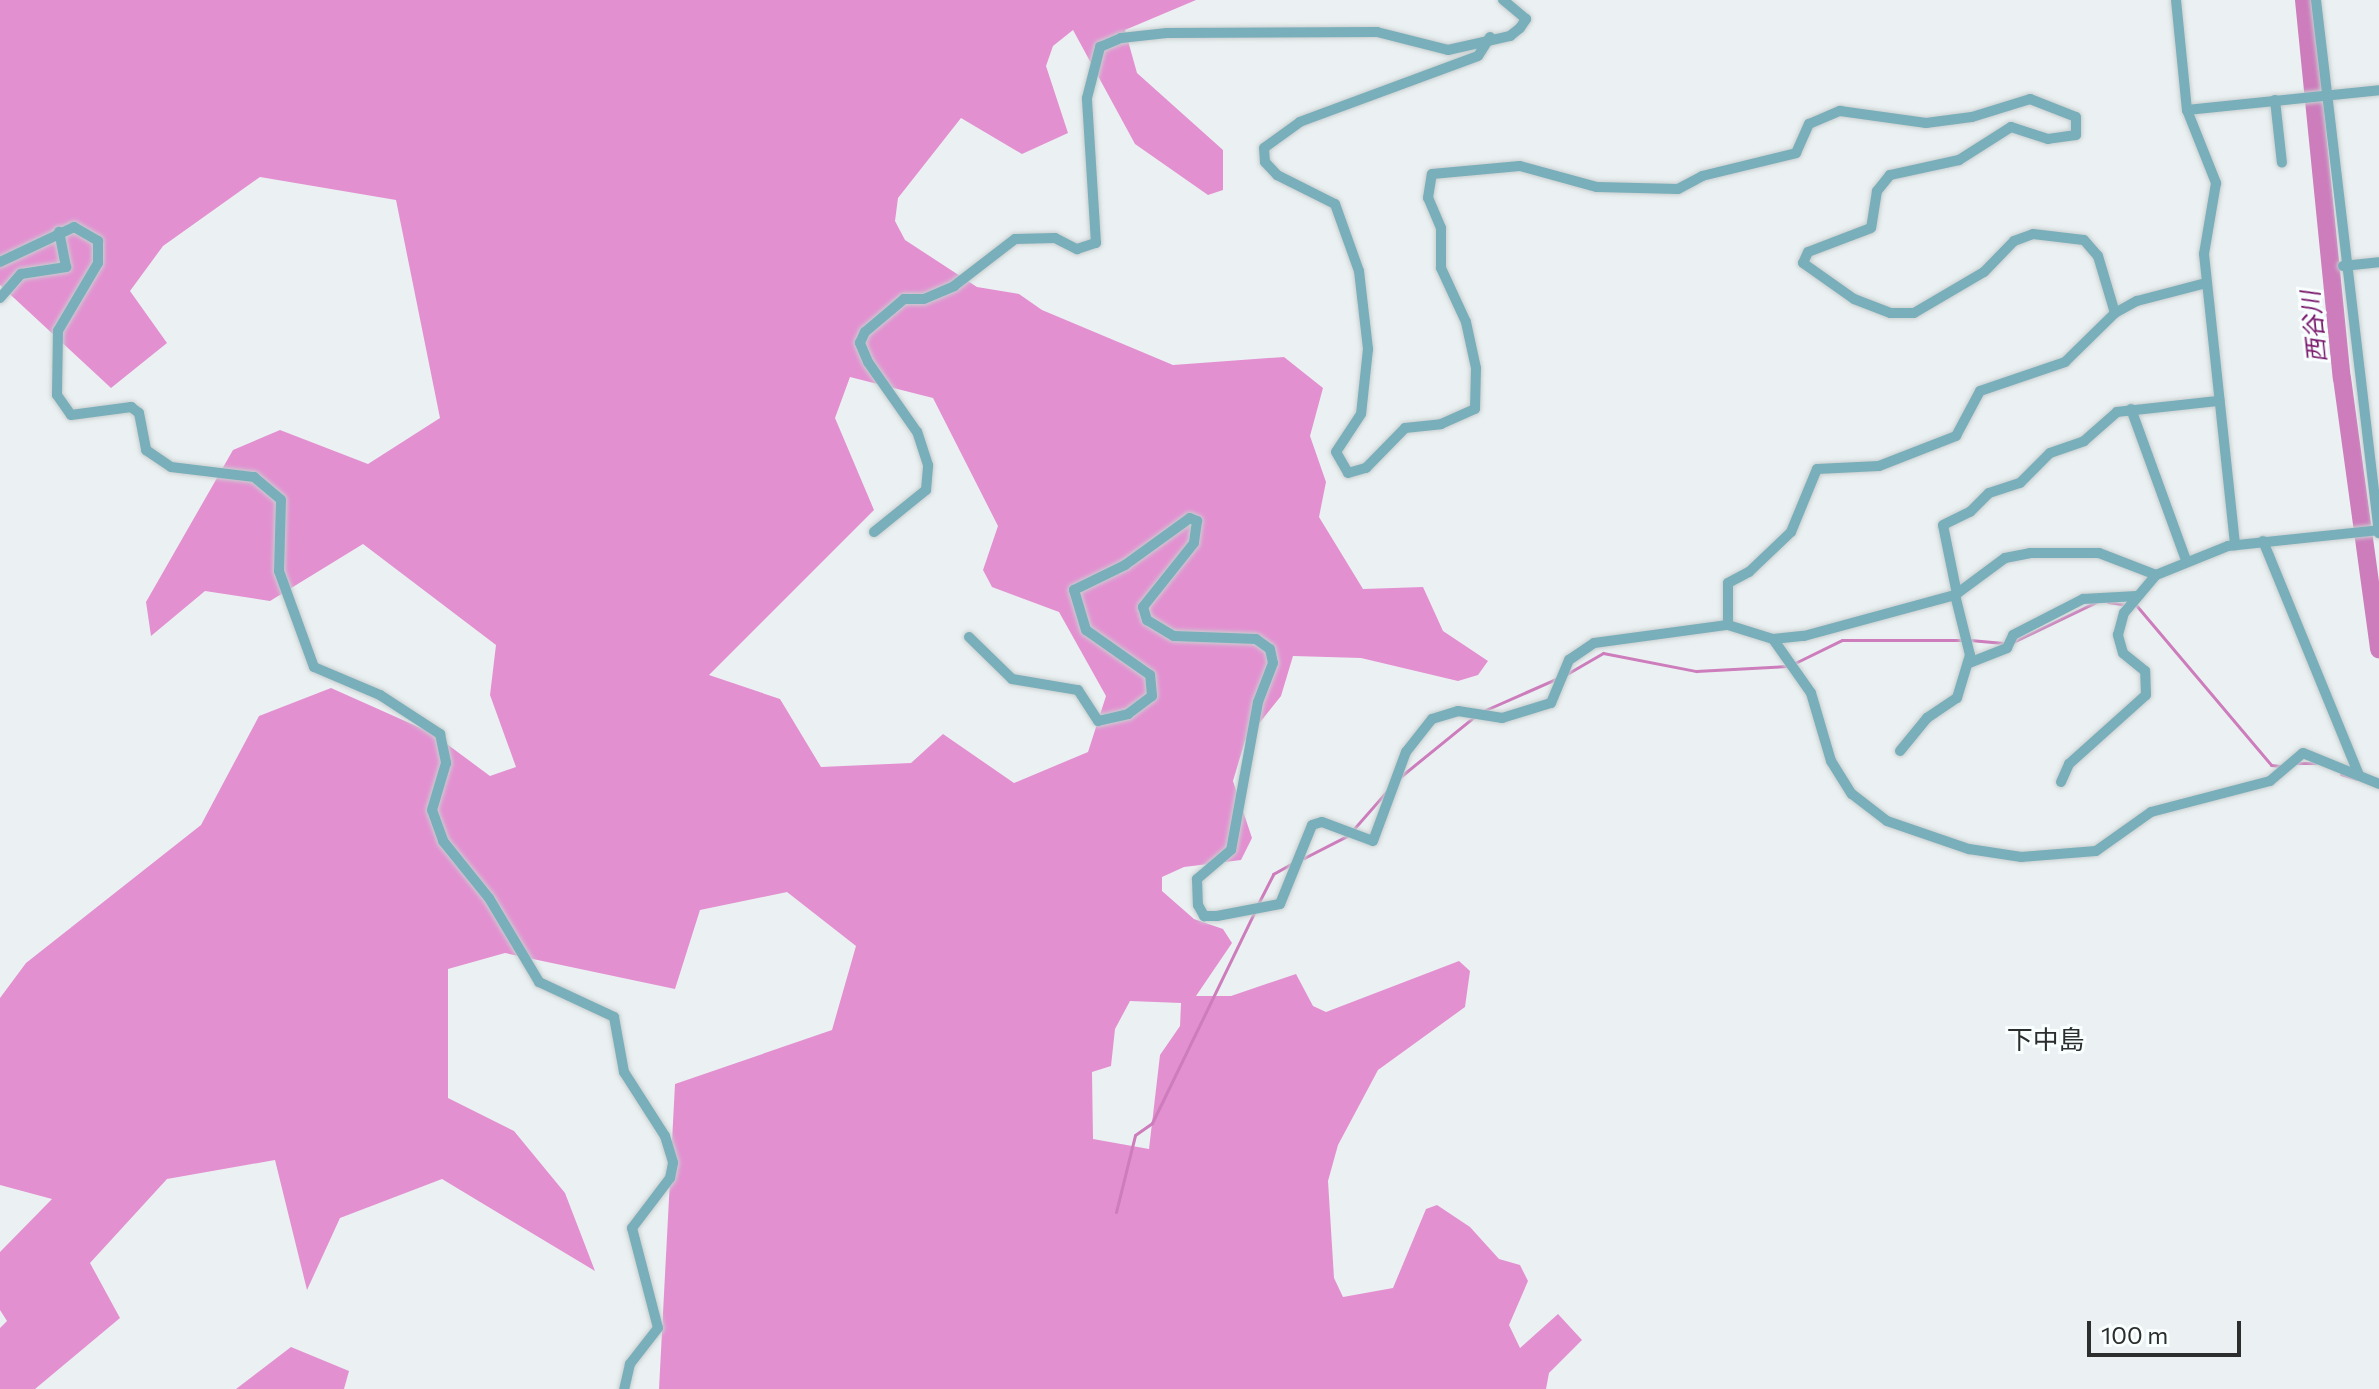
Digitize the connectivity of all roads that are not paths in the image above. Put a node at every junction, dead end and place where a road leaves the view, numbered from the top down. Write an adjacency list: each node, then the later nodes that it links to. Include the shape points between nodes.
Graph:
1 (1503, 0): 4 (street, via 1526,19 1510,36)
2 (2176, 0): 8 (street)
3 (2316, 0): 6 (street)
4 (1490, 37): 16 (street, via 1478,56 1300,122 1264,148 1265,162 1277,175 1335,204 1359,271 1368,349 1361,414 1336,452 1348,473 1366,468 1405,428 1441,424 1475,409 1480,390 1466,322 1441,268 1441,228 1428,198 1432,174 1520,166 1597,187 1678,189 1702,176 1796,153 1809,124 1840,111 1926,123 1972,117 2030,99 2076,117 2076,135 2048,139 2011,127 1959,160 1890,175 1877,191 1871,228 1808,252 1803,263 1854,299 1890,313 1914,313 1984,272 2014,241 2033,234 2084,240 2098,256); 20 (street, via 1448,50 1377,32 1199,32 1137,35 1100,47 1087,98 1096,243 1077,249 1055,238 1015,239 954,286 924,299 904,299 865,332 860,343 868,362 917,432 928,465 926,490)
5 (2379, 90): 6 (street)
6 (2326, 95): 7 (street); 13 (street)
7 (2275, 100): 8 (street); 9 (street)
8 (2187, 110): 14 (street, via 2216,183 2204,254)
9 (2282, 163)
10 (59, 232): 11 (street); 15 (street, via 66,267 21,274); 35 (street, via 74,227 88,231 100,255 58,331 57,395 71,415 131,407 139,413 146,450 171,467 254,477 270,487 281,500 279,571 314,667 380,695 440,734 446,763 432,810 443,841 489,898 539,982 614,1017 624,1072 665,1136 673,1163 670,1178 632,1228 658,1328 630,1364)
11 (0, 262)
12 (2379, 262): 13 (street)
13 (2343, 266): 19 (street)
14 (2206, 283): 16 (street, via 2160,291); 17 (street)
15 (0, 298)
16 (2115, 313): 27 (street, via 2065,362 1980,391 1956,436 1879,466 1817,469 1791,532 1749,572 1728,583)
17 (2219, 401): 18 (street); 22 (street)
18 (2131, 409): 23 (street); 25 (street, via 2112,414 2084,441 2050,453 2022,481 1989,493 1972,511 1941,526)
19 (2379, 531): 21 (street)
20 (874, 532)
21 (2263, 541): 22 (street); 32 (street)
22 (2235, 545): 23 (street)
23 (2186, 560): 24 (street)
24 (2156, 575): 25 (street, via 2099,553 2053,550 2008,556); 26 (street)
25 (1956, 594): 29 (street); 30 (street)
26 (2137, 596): 30 (street, via 2083,599 2013,635 2005,648); 33 (street, via 2120,623 2118,642 2145,671 2146,695 2069,764)
27 (1728, 625): 28 (street, via 1594,643 1569,660 1551,703 1502,718 1458,711 1432,719 1406,752 1373,841 1322,822 1312,825 1280,904 1204,916 1197,879 1231,850 1258,702 1273,663 1270,649 1256,639 1174,636 1147,620 1143,607 1194,543 1197,521 1190,518 1125,565 1074,590 1086,630 1150,675 1152,696 1128,714 1098,721 1078,690 1012,679); 29 (street)
28 (969, 637)
29 (1773, 639): 32 (street, via 1811,693 1833,766 1852,794 1887,821 1969,849 2021,857 2096,851 2151,812 2270,781 2300,754)
30 (1969, 663): 31 (street, via 1955,701 1927,718)
31 (1900, 751)
32 (2358, 773): 34 (street)
33 (2061, 782)
34 (2379, 784)
35 (624, 1389)

